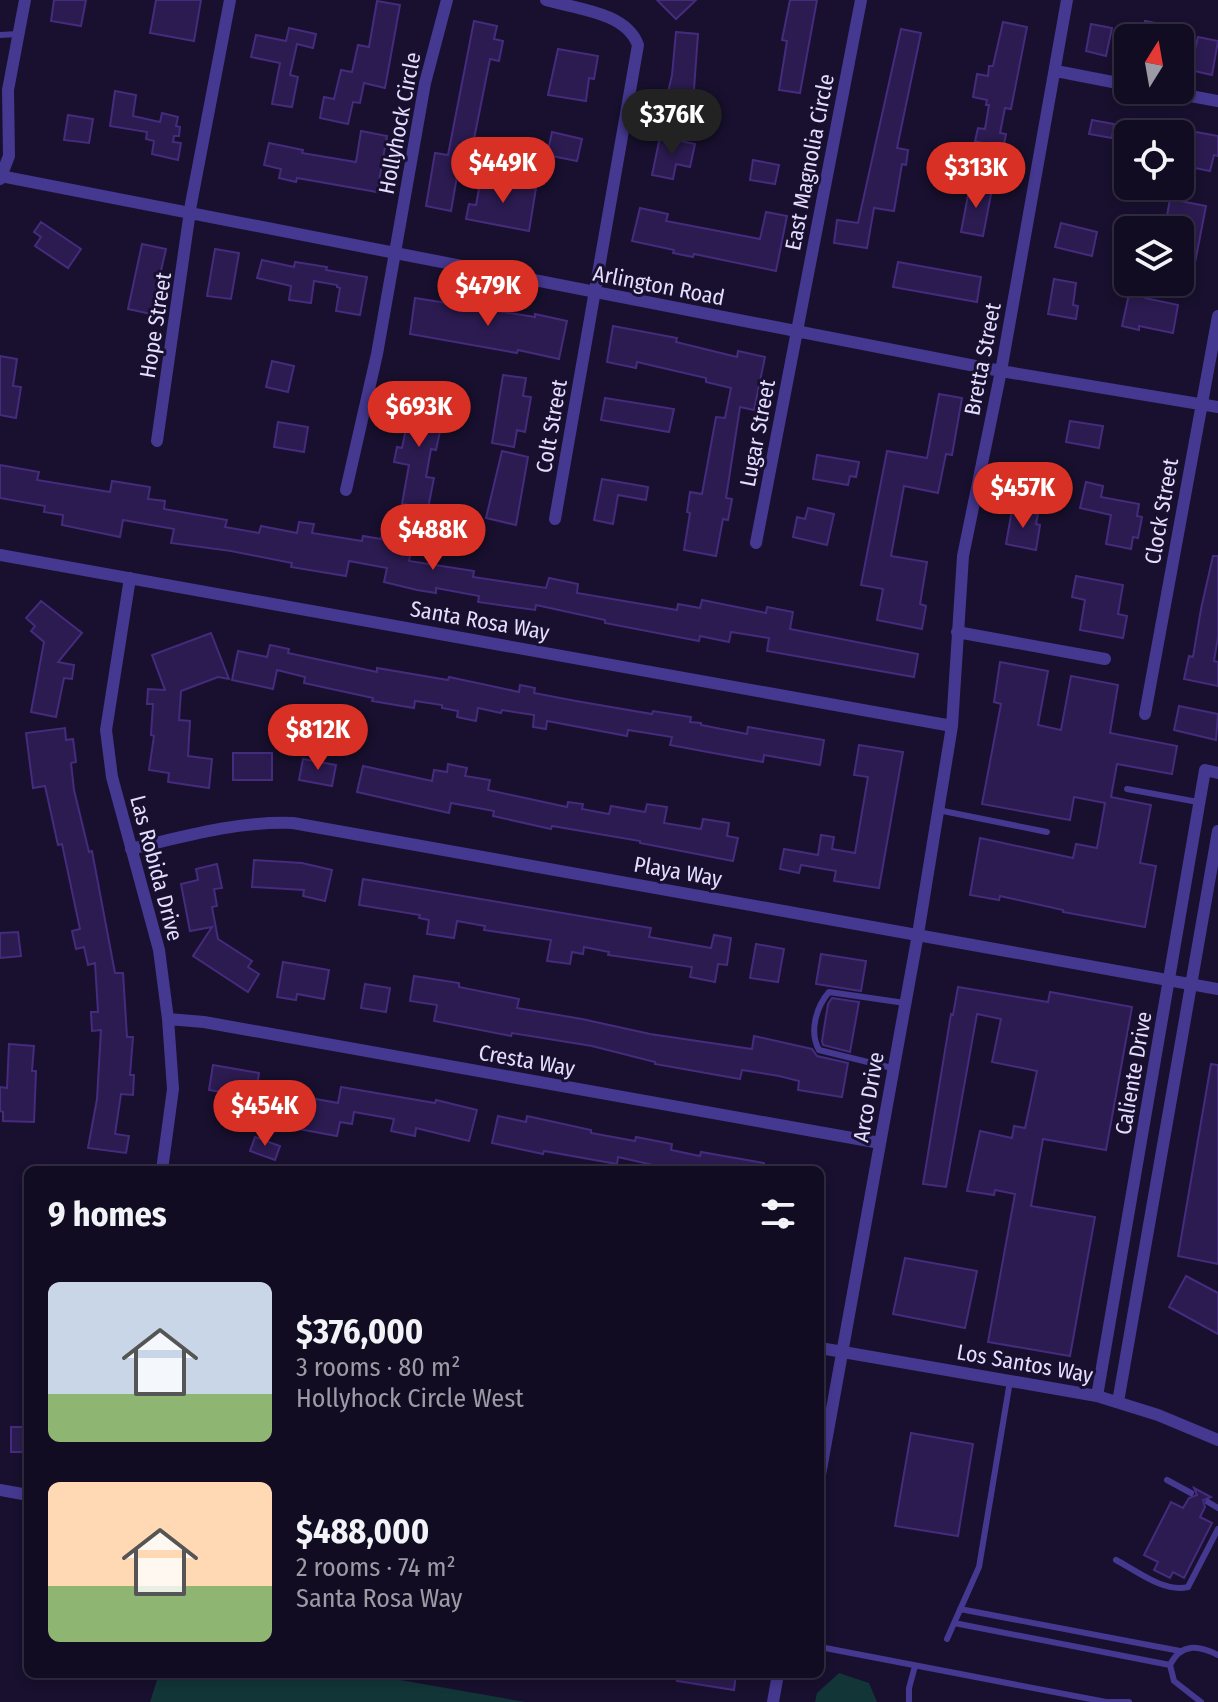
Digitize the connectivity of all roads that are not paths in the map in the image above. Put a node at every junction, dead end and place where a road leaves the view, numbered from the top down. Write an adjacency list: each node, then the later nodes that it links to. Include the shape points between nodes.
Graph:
1 (25, 0): 7 (street)
2 (230, 0): 14 (street, Hope Street)
3 (447, 0): 15 (street, Hollyhock Circle, via 425,83)
4 (546, 0): 16 (street, Colt Street, via 614,20 634,34 638,45)
5 (861, 0): 18 (street, East Magnolia Circle)
6 (1067, 0): 9 (street, Bretta Street)
7 (18, 34): 8 (lane); 13 (street, via 8,90 9,156)
8 (0, 35)
9 (1056, 71): 10 (street); 19 (street, Bretta Street)
10 (1114, 82)
11 (1194, 97): 12 (street)
12 (1218, 101)
13 (0, 177): 14 (street, Arlington Road)
14 (191, 215): 15 (street, Arlington Road); 22 (street, Hope Street)
15 (396, 256): 16 (street, Arlington Road); 23 (street, Hollyhock Circle)
16 (596, 293): 18 (street, Arlington Road); 24 (street, Colt Street)
17 (1218, 316): 20 (street, Clock Street)
18 (797, 331): 19 (street, Arlington Road); 25 (street, Lugar Street)
19 (1001, 371): 20 (street, Arlington Road); 28 (street, Bretta Street, via 963,556)
20 (1201, 404): 21 (street, Arlington Road); 30 (street, Clock Street)
21 (1218, 407)
22 (157, 441)
23 (346, 490)
24 (555, 519)
25 (756, 543)
26 (0, 555): 27 (street, Santa Rosa Way)
27 (130, 578): 31 (street, Santa Rosa Way); 38 (street, Las Robida Drive, via 106,730)
28 (957, 632): 29 (street); 31 (street, Bretta Street)
29 (1105, 659)
30 (1145, 714)
31 (952, 726): 35 (street, Arco Drive)
32 (1218, 773): 34 (street, Caliente Drive, via 1205,770)
33 (1127, 789): 34 (lane)
34 (1198, 802): 40 (street, Caliente Drive)
35 (938, 810): 37 (lane); 39 (street, Arco Drive)
36 (1218, 831): 41 (street, Caliente Drive)
37 (1047, 832)
38 (131, 849): 39 (street, Playa Way, via 226,826 293,823); 44 (street, Las Robida Drive, via 159,950)
39 (918, 934): 40 (street, Playa Way); 43 (street, Arco Drive)
40 (1170, 980): 41 (street, Playa Way); 48 (street, Caliente Drive)
41 (1192, 984): 42 (street, Playa Way); 49 (street, Caliente Drive)
42 (1218, 989)
43 (905, 1003): 45 (street, Arco Drive); 45 (lane, via 829,992 813,1030 819,1050)
44 (168, 1019): 46 (street, Cresta Way); 47 (street, Las Robida Drive, via 173,1089)
45 (893, 1069): 46 (street, Arco Drive)
46 (880, 1143): 51 (street, Arco Drive)
47 (163, 1166)
48 (1123, 1247): 49 (street); 53 (street, Caliente Drive)
49 (1145, 1251): 54 (street, Caliente Drive)
50 (824, 1349): 51 (street, Los Santos Way)
51 (842, 1352): 52 (street, Los Santos Way); 56 (street, Arco Drive)
52 (1010, 1381): 53 (street, Los Santos Way); 65 (lane, via 979,1567)
53 (1097, 1396): 54 (street, Los Santos Way)
54 (1118, 1402): 55 (street, Los Santos Way)
55 (1218, 1440)
56 (824, 1453)
57 (1167, 1480): 59 (lane)
58 (0, 1490): 60 (street)
59 (1191, 1493)
60 (24, 1494)
61 (1208, 1502): 62 (lane)
62 (1218, 1508)
63 (1218, 1529): 64 (lane, via 1188,1587 1168,1587)
64 (1116, 1560)
65 (960, 1609): 66 (lane); 69 (lane)
66 (954, 1623): 67 (lane); 71 (lane)
67 (947, 1639)
68 (824, 1648): 72 (lane)
69 (1180, 1651): 70 (lane, via 1203,1648); 71 (lane)
70 (1218, 1655)
71 (1170, 1665): 80 (lane, via 1174,1681)
72 (915, 1666): 74 (lane); 76 (lane)
73 (777, 1678): 75 (street)
74 (1051, 1691): 77 (lane); 78 (lane)
75 (773, 1702)
76 (909, 1702)
77 (1049, 1702)
78 (1106, 1702): 79 (lane)
79 (1129, 1702)
80 (1201, 1702)

